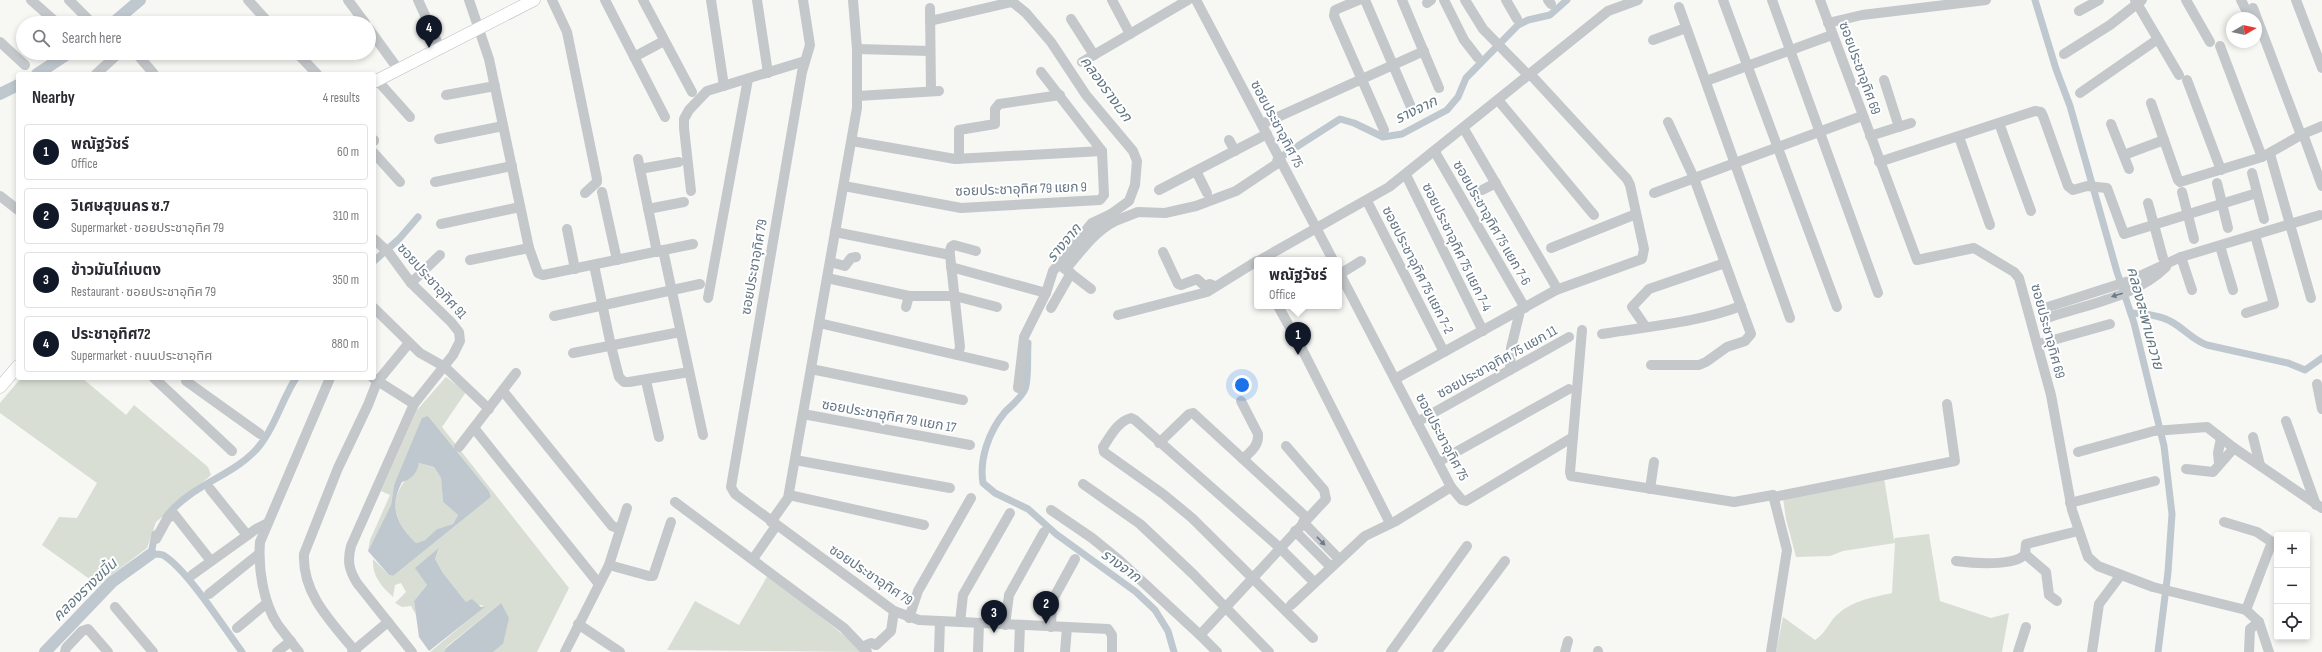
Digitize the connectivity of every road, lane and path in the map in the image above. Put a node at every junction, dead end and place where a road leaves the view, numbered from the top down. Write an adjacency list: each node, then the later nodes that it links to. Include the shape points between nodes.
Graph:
1 (31, 0): 38 (street)
2 (69, 0): 39 (street)
3 (348, 0): 41 (street)
4 (418, 0): 57 (street)
5 (469, 0): 46 (street)
6 (534, 0): 46 (main road)
7 (552, 0): 152 (street, via 567,32 597,179)
8 (605, 0): 65 (street)
9 (643, 0): 53 (street)
10 (711, 0): 90 (street)
11 (757, 0): 82 (street)
12 (803, 0): 71 (street, ซอยประชาอุทิศ 79, via 810,45)
13 (853, 0): 58 (street)
14 (1112, 0): 48 (street)
15 (1188, 0): 48 (street)
16 (1196, 0): 106 (street, ซอยประชาอุทิศ 75)
17 (1359, 0): 85 (street, via 1336,10 1334,16)
18 (1365, 0): 74 (street)
19 (1402, 0): 61 (street)
20 (1444, 0): 66 (street, via 1464,40)
21 (1465, 0): 83 (street, via 1488,34)
22 (1506, 0): 43 (street)
23 (1638, 0): 83 (street, via 1608,11)
24 (1723, 0): 75 (street)
25 (1772, 0): 59 (street)
26 (1820, 0): 45 (street, ซอยประชาอุทิศ 69)
27 (1986, 0): 45 (street, via 1862,15)
28 (2099, 0): 37 (street)
29 (2186, 0): 55 (street)
30 (2241, 0): 115 (street, via 2250,9)
31 (2296, 0): 76 (street)
32 (1011, 1): 44 (street); 169 (street, via 1026,13 1051,42 1086,95 1136,155 1131,197)
33 (2138, 1): 51 (street); 62 (street, via 2110,25)
34 (252, 2): 40 (street)
35 (1679, 7): 47 (street)
36 (930, 8): 44 (street)
37 (2079, 11)
38 (49, 16)
39 (85, 16)
40 (263, 16)
41 (360, 16)
42 (1071, 19): 63 (street)
43 (1517, 19)
44 (930, 21): 60 (street)
45 (1828, 23): 49 (street, ซอยประชาอุทิศ 69)
46 (478, 28): 57 (main road); 89 (street)
47 (1686, 28): 52 (street); 88 (street)
48 (1130, 34): 63 (street)
49 (1832, 35): 59 (street); 100 (street, ซอยประชาอุทิศ 69)
50 (376, 39): 77 (street)
51 (2158, 39): 93 (street); 136 (street, via 2183,78)
52 (1653, 40)
53 (664, 41): 65 (street); 92 (street)
54 (0, 42): 64 (street)
55 (2210, 42)
56 (2220, 46): 128 (street)
57 (440, 48): 77 (main road)
58 (857, 49): 60 (street); 96 (street)
59 (1791, 50): 75 (street); 113 (street)
60 (930, 51): 96 (street, via 935,91)
61 (1424, 51): 74 (street); 91 (street)
62 (2064, 54)
63 (1094, 55): 72 (street)
64 (16, 56)
65 (634, 57): 101 (street)
66 (1478, 58)
67 (20, 60): 73 (street)
68 (111, 60): 78 (street)
69 (142, 60): 79 (street)
70 (304, 60): 80 (street)
71 (805, 61): 82 (street); 324 (street, ซอยประชาอุทิศ 79, via 731,488 735,494)
72 (1082, 62)
73 (25, 64)
74 (1393, 65): 85 (street); 99 (street)
75 (1749, 65): 88 (street); 122 (street)
76 (2322, 68)
77 (398, 69): 87 (main road)
78 (98, 72)
79 (152, 72)
80 (315, 72)
81 (1041, 72): 95 (street)
82 (768, 73): 84 (street)
83 (1530, 76): 97 (street); 166 (street, via 1627,180)
84 (748, 79): 90 (street); 221 (street)
85 (1362, 79): 106 (street); 112 (street)
86 (1884, 80): 110 (street)
87 (376, 81): 102 (street)
88 (1706, 81): 133 (street)
89 (495, 86): 94 (street); 108 (street)
90 (724, 86): 149 (street, via 707,91 684,119)
91 (1439, 88)
92 (692, 92)
93 (2080, 93)
94 (446, 95)
95 (1060, 95): 123 (street); 130 (street, via 999,104 995,109 995,124 959,130)
96 (858, 96): 121 (street)
97 (1498, 100): 111 (street); 167 (street)
98 (2150, 103): 120 (street)
99 (1411, 107)
100 (1862, 116): 113 (street); 116 (street, ซอยประชาอุทิศ 69)
101 (664, 117)
102 (410, 118)
103 (1668, 122): 140 (street)
104 (1911, 123): 110 (street)
105 (1999, 123): 117 (street); 164 (street); 174 (street, via 2035,111 2041,112 2068,186 2073,190 2103,186 2109,191 2124,234)
106 (1262, 124): 114 (street, ซอยประชาอุทิศ 75)
107 (2112, 124): 126 (street)
108 (503, 126): 118 (street); 134 (street)
109 (2322, 126): 115 (street)
110 (1899, 127): 116 (street)
111 (1464, 129): 125 (street); 143 (street)
112 (1384, 130)
113 (1820, 131): 122 (street); 218 (street)
114 (1267, 134): 124 (street); 129 (street, ซอยประชาอุทิศ 75)
115 (2302, 135): 128 (street); 146 (street)
116 (1870, 136): 132 (street, ซอยประชาอุทิศ 69)
117 (1959, 137): 132 (street); 172 (street)
118 (439, 139)
119 (1229, 140): 124 (street)
120 (2164, 140): 126 (street); 136 (street, via 2180,182)
121 (852, 141): 130 (street, via 921,155); 145 (street)
122 (1778, 146): 133 (street); 227 (street)
123 (1102, 151): 130 (street); 145 (street, ซอยประชาอุทิศ 79 แยก 9, via 1104,195 1100,200 960,208)
124 (1235, 151): 137 (street)
125 (1435, 152): 139 (street); 230 (street, ซอยประชาอุทิศ 75 แยก 7-6)
126 (2124, 154): 135 (street)
127 (376, 155): 141 (street)
128 (2266, 156): 136 (street); 173 (street)
129 (1279, 158): 169 (street, via 1236,191 1196,206 1165,213 1138,212); 175 (street, ซอยประชาอุทิศ 75)
130 (959, 159)
131 (679, 162): 163 (street, via 639,164)
132 (1879, 162): 232 (street, ซอยประชาอุทิศ 69, via 1917,260 1965,249 1980,250 2019,278)
133 (1734, 163): 140 (street); 237 (street)
134 (512, 166): 142 (street); 161 (street)
135 (2129, 169)
136 (2221, 170)
137 (1196, 171): 147 (street); 153 (street)
138 (2252, 173): 155 (street)
139 (1406, 175): 157 (street); 243 (street, ซอยประชาอุทิศ 75 แยก 7-4)
140 (1694, 178): 154 (street); 200 (street)
141 (400, 182)
142 (435, 182)
143 (1496, 182): 148 (street); 214 (street)
144 (2217, 183): 160 (street)
145 (844, 186): 178 (street)
146 (2322, 186)
147 (1159, 190)
148 (1482, 190)
149 (691, 191)
150 (602, 192): 196 (street)
151 (2182, 192): 168 (street)
152 (585, 193)
153 (1208, 193)
154 (1654, 193)
155 (2257, 193): 160 (street); 170 (street)
156 (0, 196): 162 (street)
157 (1367, 201): 175 (street); 250 (street, ซอยประชาอุทิศ 75 แยก 7-2)
158 (684, 202): 163 (street)
159 (2148, 203): 174 (street)
160 (2222, 204): 168 (street); 176 (street)
161 (520, 207): 171 (street); 184 (street)
162 (16, 208)
163 (648, 209): 186 (street)
164 (2031, 211)
165 (2321, 213): 173 (street)
166 (1636, 214): 185 (street); 214 (street, via 1644,250 1642,259)
167 (1594, 215)
168 (2188, 216): 174 (street); 180 (street)
169 (1113, 218): 204 (street, via 1092,223 1086,238)
170 (2264, 219)
171 (441, 224)
172 (1990, 225)
173 (2289, 225): 179 (street); 222 (street)
174 (2155, 226): 197 (street)
175 (1317, 227): 192 (street); 193 (street, ซอยประชาอุทิศ 75)
176 (2228, 228)
177 (567, 229): 205 (street)
178 (835, 232): 190 (street); 198 (street)
179 (2255, 235): 183 (street); 234 (street, via 2274,304)
180 (2194, 239)
181 (377, 242): 209 (street, ซอยประชาอุทิศ 91, via 389,253)
182 (693, 244): 186 (street)
183 (2220, 246): 194 (street); 216 (street)
184 (529, 248): 195 (street); 205 (street, via 535,268 543,275)
185 (1551, 248)
186 (660, 251): 196 (street); 212 (street)
187 (976, 251): 190 (street, via 954,245 951,247)
188 (1163, 252): 211 (street, via 1178,284 1197,279 1205,286)
189 (440, 255): 209 (street)
190 (950, 255): 203 (street)
191 (856, 257): 198 (street, via 850,258 845,266)
192 (1267, 257)
193 (1332, 257)
194 (2182, 257): 197 (street); 215 (street)
195 (470, 260)
196 (617, 260): 201 (street)
197 (2166, 261): 233 (street, via 2132,290 2100,296)
198 (830, 262): 207 (street)
199 (1361, 262): 206 (street)
200 (1725, 263): 224 (street); 241 (street, via 1645,291 1632,307)
201 (594, 265): 205 (street); 223 (street)
202 (1254, 265): 211 (street)
203 (951, 267): 217 (street); 220 (street)
204 (1064, 268): 213 (street); 217 (street); 228 (street)
205 (576, 269)
206 (1342, 272)
207 (827, 278): 219 (street); 239 (street)
208 (1342, 279): 262 (street, ซอยประชาอุทิศ 75)
209 (411, 283): 255 (street, ซอยประชาอุทิศ 91, via 458,332 460,342)
210 (700, 284): 212 (street)
211 (1214, 286): 235 (street, via 1207,292)
212 (671, 290): 223 (street); 244 (street)
213 (1091, 290)
214 (1556, 290): 230 (street)
215 (2192, 290)
216 (2233, 290)
217 (1046, 293): 270 (street, via 1024,337)
218 (1878, 293)
219 (909, 296): 220 (street); 225 (street)
220 (955, 296): 226 (street); 252 (street, via 960,347)
221 (708, 298)
222 (2311, 298)
223 (602, 305): 236 (street); 249 (street)
224 (1741, 306): 241 (street, via 1696,320); 253 (street, via 1751,332 1750,337 1727,346 1699,365)
225 (906, 307)
226 (997, 307)
227 (1837, 307)
228 (1051, 308)
229 (1280, 309): 323 (street)
230 (1522, 309): 243 (street); 258 (street, via 1511,348)
231 (376, 310): 247 (street)
232 (2030, 312): 233 (street); 238 (street, ซอยประชาอุทิศ 69)
233 (2046, 313): 238 (street)
234 (2246, 313)
235 (1118, 315)
236 (554, 316)
237 (1790, 318)
238 (2032, 322): 248 (street, ซอยประชาอุทิศ 69)
239 (819, 324): 252 (street); 257 (street)
240 (2110, 324): 248 (street)
241 (1645, 326): 245 (street)
242 (1582, 330): 286 (street)
243 (1483, 331): 250 (street)
244 (680, 332): 249 (street); 259 (street)
245 (1602, 334)
246 (1569, 338): 258 (street, ซอยประชาอุทิศ 75 แยก 11)
247 (409, 343): 255 (street, via 420,353); 261 (street)
248 (2039, 344): 296 (street, ซอยประชาอุทิศ 69, via 2056,420)
249 (611, 346): 251 (street); 267 (street, via 619,377 624,382)
250 (1444, 352): 262 (street)
251 (573, 353)
252 (958, 355): 254 (street)
253 (1651, 365)
254 (1004, 366)
255 (444, 367): 276 (street, ซอยประชาอุทิศ 91); 278 (street)
256 (16, 368): 269 (main road)
257 (811, 369): 274 (street); 280 (street)
258 (1510, 370): 282 (street, ซอยประชาอุทิศ 75 แยก 11)
259 (689, 372): 267 (street); 285 (street)
260 (516, 373): 272 (street)
261 (376, 379)
262 (1395, 379): 282 (street, ซอยประชาอุทิศ 75)
263 (156, 380): 273 (street)
264 (187, 380): 273 (street); 284 (street)
265 (329, 380): 322 (street)
266 (375, 380): 276 (street); 375 (street, via 368,405 338,468 304,554 303,568 319,607)
267 (646, 381): 288 (street)
268 (2317, 384): 279 (street)
269 (0, 387)
270 (1018, 388)
271 (1569, 389): 299 (street)
272 (503, 390): 278 (street); 326 (street, via 612,526)
273 (172, 394): 295 (street)
274 (963, 400)
275 (1241, 400): 297 (street, via 1258,434 1257,445)
276 (414, 404): 359 (street, ซอยประชาอุทิศ 91, via 348,558 350,570 357,583)
277 (1947, 404): 311 (street, via 1955,461)
278 (489, 409): 283 (street)
279 (2322, 409)
280 (803, 414): 291 (street, ซอยประชาอุทิศ 79 แยก 17); 298 (street)
281 (2286, 421): 315 (street)
282 (1417, 422): 299 (street, ซอยประชาอุทิศ 75)
283 (474, 428): 293 (street); 348 (street)
284 (260, 434)
285 (703, 435)
286 (1573, 437): 306 (street, ซอยประชาอุทิศ 75, via 1466,501 1460,499); 309 (street, via 1571,476)
287 (2253, 437): 302 (street)
288 (659, 438)
289 (2221, 438): 294 (street); 296 (street, via 2207,427 2154,431); 301 (street)
290 (1159, 443): 297 (street, via 1193,413); 333 (street); 347 (street, via 1131,418 1120,424 1103,450 1192,518)
291 (970, 445)
292 (1286, 446): 319 (street, via 1327,494 1326,499)
293 (459, 447)
294 (2234, 448): 301 (street); 302 (street)
295 (232, 450)
296 (2069, 454): 314 (street, ซอยประชาอุทิศ 69)
297 (1243, 459): 319 (street)
298 (795, 460): 307 (street); 310 (street)
299 (1438, 462): 306 (street, ซอยประชาอุทิศ 75)
300 (1654, 462): 309 (street)
301 (2219, 463): 303 (street, via 2213,472)
302 (2260, 465): 315 (street)
303 (2186, 469)
304 (2155, 481): 314 (street)
305 (1083, 484): 354 (street, via 1140,524)
306 (1451, 487): 323 (street)
307 (950, 488)
308 (210, 489): 330 (street)
309 (1650, 489): 311 (street, via 1734,502 1769,494)
310 (789, 495): 324 (street); 325 (street)
311 (1774, 497): 394 (street, via 1787,550)
312 (972, 498): 357 (street, via 916,595)
313 (675, 502): 336 (street)
314 (2070, 503): 328 (street, ซอยประชาอุทิศ 69)
315 (2319, 507)
316 (627, 508): 326 (street)
317 (1051, 510): 370 (street, via 1119,560)
318 (1010, 512): 360 (street, via 963,595)
319 (1305, 520): 327 (street); 338 (street, one-way to 338)
320 (671, 522): 342 (street, via 653,576)
321 (2224, 522): 355 (street, via 2256,532 2272,542)
322 (268, 523): 330 (street); 334 (street, via 260,542)
323 (1390, 523): 338 (street, via 1365,536)
324 (774, 524): 336 (street); 356 (street, ซอยประชาอุทิศ 79)
325 (924, 525)
326 (620, 529): 342 (street)
327 (1295, 531): 333 (street); 343 (street)
328 (2078, 531): 335 (street, via 2026,544); 345 (street, ซอยประชาอุทิศ 69, via 2088,557 2094,563)
329 (1044, 532): 364 (street, via 1009,595)
330 (247, 535): 339 (street)
331 (156, 539): 339 (street, via 167,519 173,514)
332 (1467, 546): 391 (street)
333 (1280, 548): 346 (street); 347 (street)
334 (259, 554): 349 (street); 351 (street)
335 (2025, 554): 341 (street, via 2017,560 1996,563); 350 (street, via 2046,572 2049,595)
336 (753, 559): 374 (street, via 844,628)
337 (1075, 559): 367 (street, via 1052,601)
338 (1339, 559): 343 (street)
339 (211, 561): 344 (street)
340 (1505, 561): 392 (street)
341 (1956, 561)
342 (609, 565): 348 (street)
343 (1331, 567): 352 (street)
344 (192, 575)
345 (2120, 576): 355 (street, ซอยประชาอุทิศ 69, via 2153,587); 396 (street, via 2099,604)
346 (1311, 579)
347 (1252, 580): 354 (street); 371 (street)
348 (599, 584): 363 (street)
349 (209, 594)
350 (2057, 601)
351 (267, 603): 368 (street); 372 (street)
352 (1291, 605)
353 (115, 607): 378 (street)
354 (1227, 608): 370 (street); 390 (street)
355 (2246, 610): 361 (street)
356 (894, 611): 357 (street, ซอยประชาอุทิศ 79); 374 (street, via 889,634 876,645 871,643)
357 (909, 618): 358 (street, ซอยประชาอุทิศ 79)
358 (940, 621): 360 (street, ซอยประชาอุทิศ 79); 384 (street)
359 (388, 622): 375 (street); 381 (street, ซอยประชาอุทิศ 91)
360 (960, 622): 362 (street, ซอยประชาอุทิศ 79)
361 (2259, 622): 397 (street, via 2250,630); 398 (street)
362 (979, 623): 364 (street, ซอยประชาอุทิศ 79); 385 (street)
363 (578, 624): 382 (street); 383 (street)
364 (1005, 624): 365 (street, ซอยประชาอุทิศ 79)
365 (1020, 625): 367 (street, ซอยประชาอุทิศ 79); 386 (street)
366 (2026, 626): 395 (street)
367 (1051, 627): 369 (street, ซอยประชาอุทิศ 79)
368 (237, 628)
369 (1067, 628): 387 (street); 388 (street, ซอยประชาอุทิศ 79, via 1111,631)
370 (1200, 635): 389 (street)
371 (1312, 638)
372 (291, 641): 379 (street); 380 (street)
373 (1568, 641): 393 (street)
374 (865, 649)
375 (354, 651)
376 (65, 652): 377 (street, via 82,631 88,629)
377 (108, 652)
378 (153, 652)
379 (277, 652)
380 (299, 652)
381 (412, 652)
382 (565, 652)
383 (620, 652)
384 (939, 652)
385 (978, 652)
386 (1019, 652)
387 (1065, 652)
388 (1112, 652)
389 (1217, 652)
390 (1269, 652)
391 (1391, 652)
392 (1437, 652)
393 (1565, 652)
394 (1771, 652)
395 (2018, 652)
396 (2092, 652)
397 (2249, 652)
398 (2269, 652)

